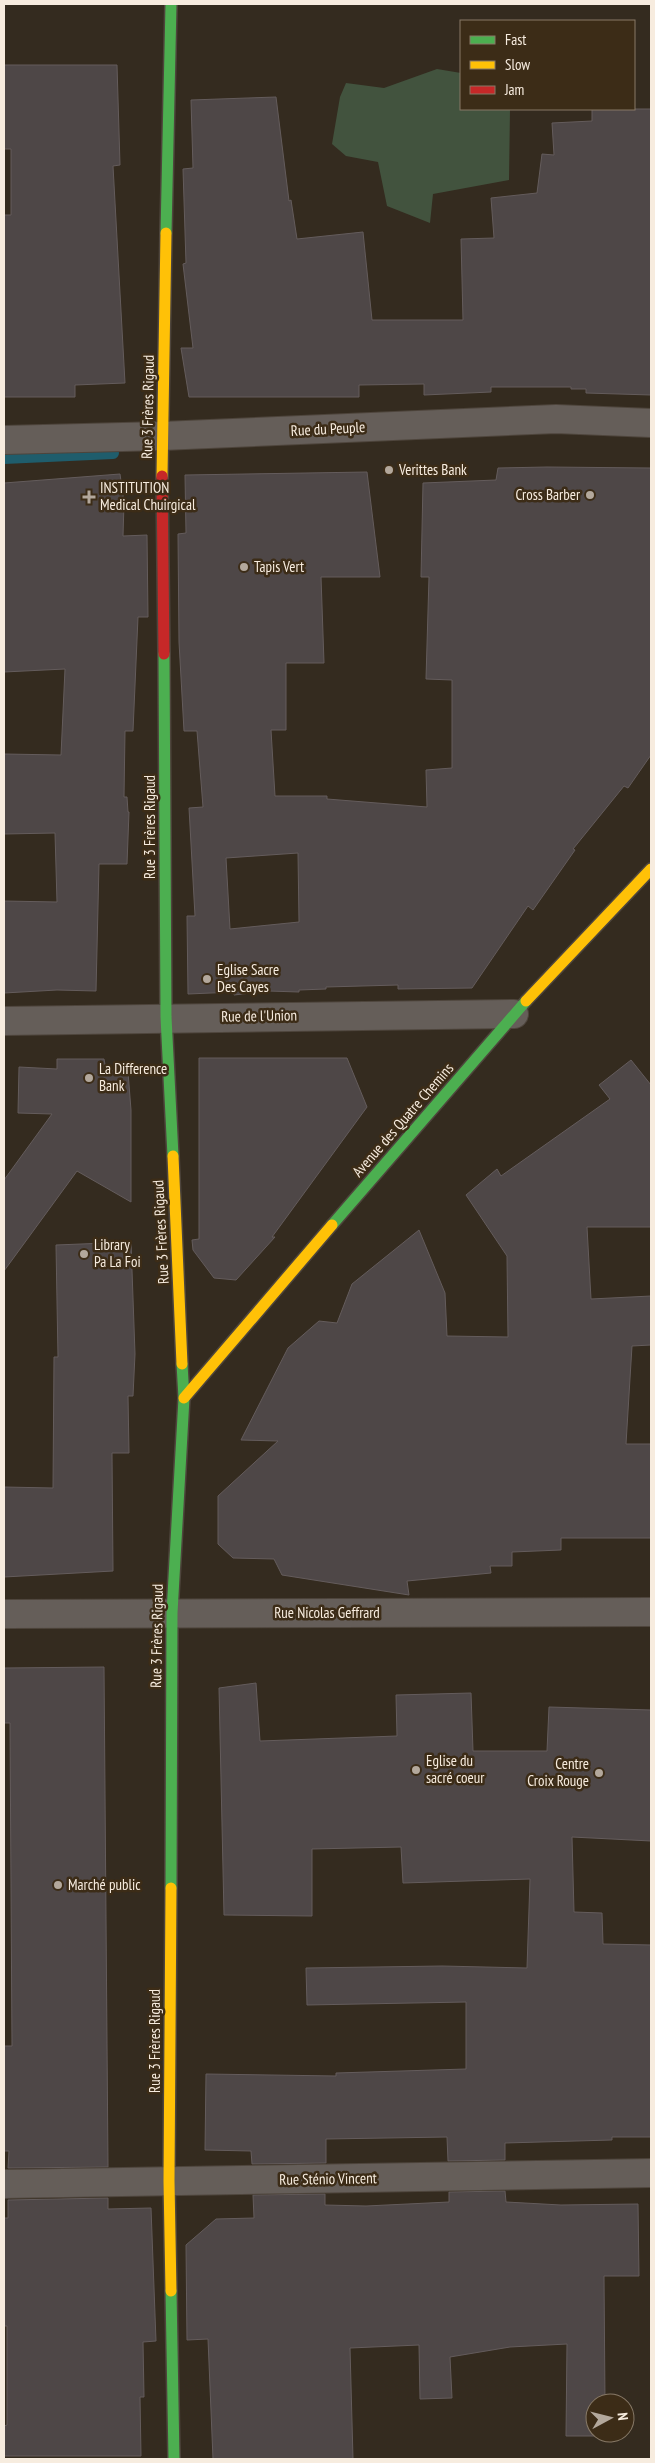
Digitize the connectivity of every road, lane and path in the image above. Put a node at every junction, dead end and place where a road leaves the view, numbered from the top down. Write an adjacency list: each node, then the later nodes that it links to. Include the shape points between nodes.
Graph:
1 (171, 4): 3 (street, Rue 3 Frères Rigaud)
2 (651, 423): 3 (street, Rue du Peuple, via 556,419)
3 (162, 436): 4 (street, Rue du Peuple); 7 (street, Rue 3 Frères Rigaud)
4 (4, 440)
5 (651, 869): 6 (street, Avenue des Quatre Chemins)
6 (514, 1014): 7 (street, Rue de l'Union); 9 (street, Avenue des Quatre Chemins)
7 (166, 1017): 8 (street, Rue de l'Union); 9 (street, Rue 3 Frères Rigaud)
8 (4, 1021)
9 (184, 1398): 11 (street, Rue 3 Frères Rigaud)
10 (651, 1612): 11 (street, Rue Nicolas Geffrard)
11 (172, 1613): 12 (street, Rue Nicolas Geffrard); 14 (street, Rue 3 Frères Rigaud)
12 (4, 1614)
13 (651, 2173): 14 (street, Rue Sténio Vincent)
14 (170, 2181): 15 (street, Rue Sténio Vincent); 16 (street, Rue 3 Frères Rigaud)
15 (4, 2184)
16 (174, 2459)

